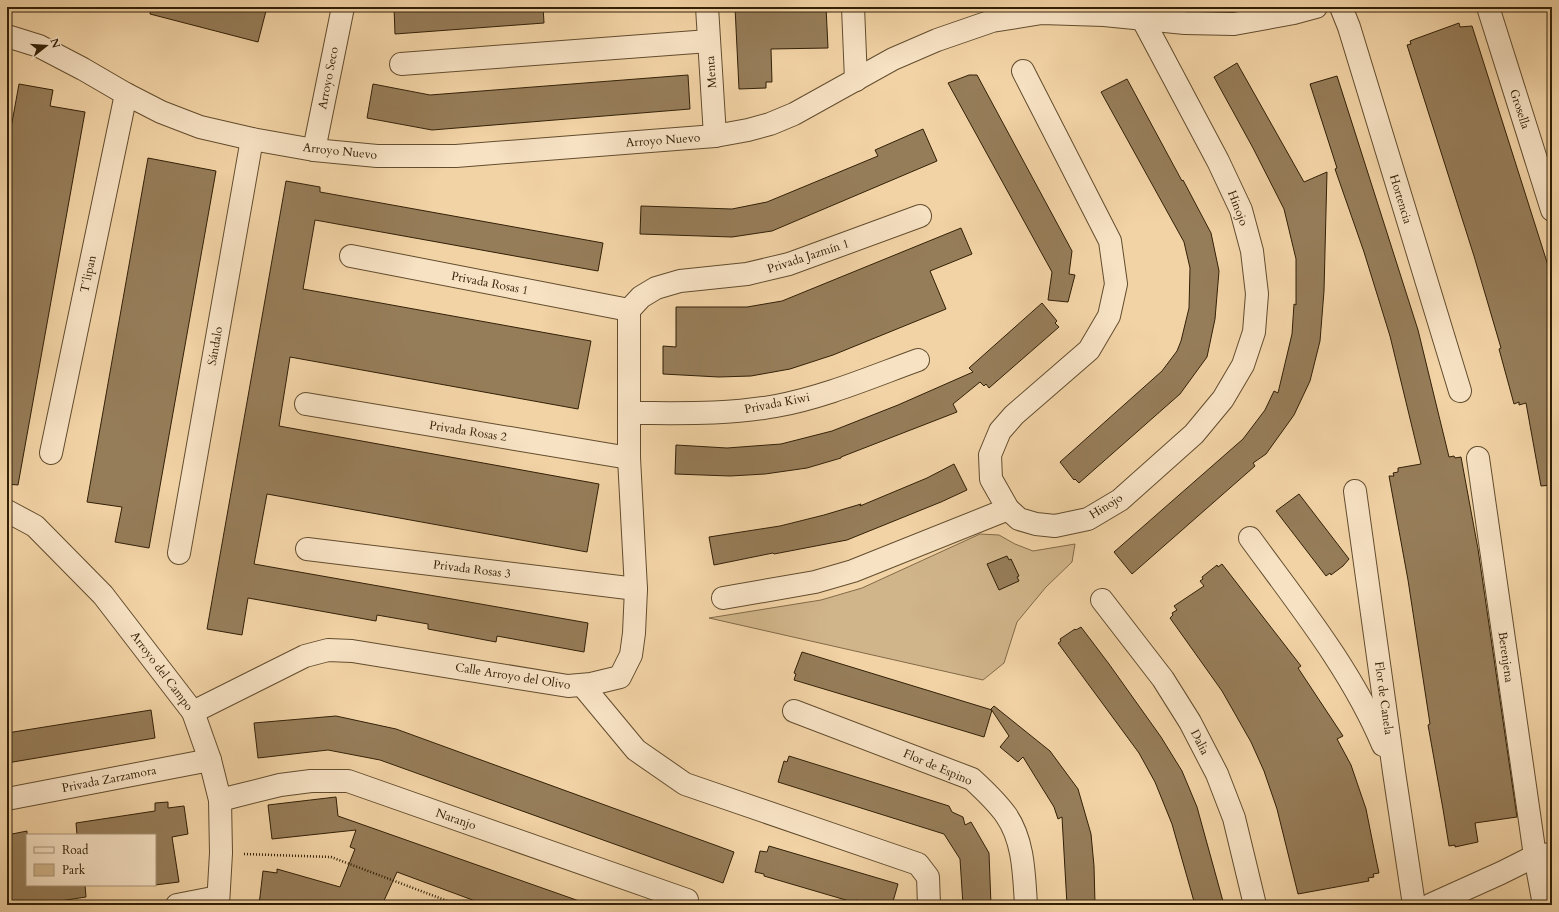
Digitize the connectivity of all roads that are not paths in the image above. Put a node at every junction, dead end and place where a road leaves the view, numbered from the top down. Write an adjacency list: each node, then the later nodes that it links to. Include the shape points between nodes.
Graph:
1 (343, 7): 17 (street, Arroyo Seco)
2 (706, 7): 10 (street, Menta)
3 (853, 7): 13 (street)
4 (1316, 7): 7 (street, Arroyo Nuevo)
5 (1341, 7): 23 (street, Hortencia)
6 (1488, 7): 18 (street, Grosella)
7 (1293, 10): 8 (street, Arroyo Nuevo, via 1234,24)
8 (1143, 20): 13 (street, Arroyo Nuevo, via 1104,15 1042,13 992,21 922,46); 30 (street, Hinojo, via 1218,161 1241,210 1252,250 1257,294 1254,332 1243,365 1223,399 1194,434 1120,500 1088,518 1055,526 1019,519)
9 (7, 36): 14 (street, Arroyo Nuevo, via 39,46)
10 (709, 41): 11 (street); 15 (street, Menta)
11 (401, 64)
12 (1023, 71): 30 (street, Hinojo, via 1110,241 1116,284 1109,316 1089,350 1014,415 1000,431 990,455 992,479)
13 (856, 80): 15 (street, Arroyo Nuevo, via 794,114 770,124)
14 (126, 94): 16 (street, Arroyo Nuevo, via 161,112 200,127); 26 (street, T´lipan)
15 (715, 136): 17 (street, Arroyo Nuevo, via 456,156 377,156)
16 (252, 139): 17 (street, Arroyo Nuevo); 34 (street, Sándalo)
17 (314, 150)
18 (1552, 210)
19 (920, 216): 21 (street, Privada Jazmín 1, via 790,264 748,274 680,281 656,288 641,297)
20 (351, 256): 21 (street, Privada Rosas 1)
21 (628, 310): 25 (street, Calle Arroyo del Olivo)
22 (918, 360): 25 (street, Privada Kiwi, via 830,392 775,406 717,413)
23 (1460, 391)
24 (306, 404): 27 (street, Privada Rosas 2)
25 (630, 413): 27 (street, Calle Arroyo del Olivo)
26 (51, 453)
27 (629, 458): 35 (street, Calle Arroyo del Olivo)
28 (1478, 458): 45 (street, Berenjena)
29 (1355, 491): 42 (street, Flor de Canela)
30 (1008, 509): 36 (street, via 853,571 815,582)
31 (7, 511): 40 (street, Arroyo del Campo, via 35,526 102,595)
32 (1250, 538): 42 (street, via 1307,615 1347,675 1371,717)
33 (307, 549): 35 (street, Privada Rosas 3)
34 (179, 553)
35 (636, 589): 38 (street, Calle Arroyo del Olivo, via 631,655 620,677)
36 (723, 598)
37 (1102, 600): 51 (street, Dalia, via 1163,679 1190,722 1234,818)
38 (582, 685): 40 (street, Calle Arroyo del Olivo, via 568,686 352,651 328,650 305,656); 49 (street, via 636,750 685,784 918,864 928,877)
39 (794, 711): 50 (street, Flor de Espino, via 972,779 1007,816 1018,840 1024,864)
40 (194, 712): 41 (street, Arroyo del Campo)
41 (210, 760): 43 (street, Privada Zarzamora); 44 (street, Arroyo del Campo)
42 (1394, 772): 52 (street, Flor de Canela)
43 (7, 799)
44 (220, 800): 46 (street, Naranjo, via 280,785 311,781 348,782); 47 (street, Arroyo del Campo, via 222,853)
45 (1544, 855): 53 (street); 54 (street, Berenjena)
46 (687, 900)
47 (218, 901): 48 (street)
48 (177, 905)
49 (929, 905)
50 (1026, 905)
51 (1255, 905)
52 (1414, 905)
53 (1430, 905)
54 (1544, 905)

